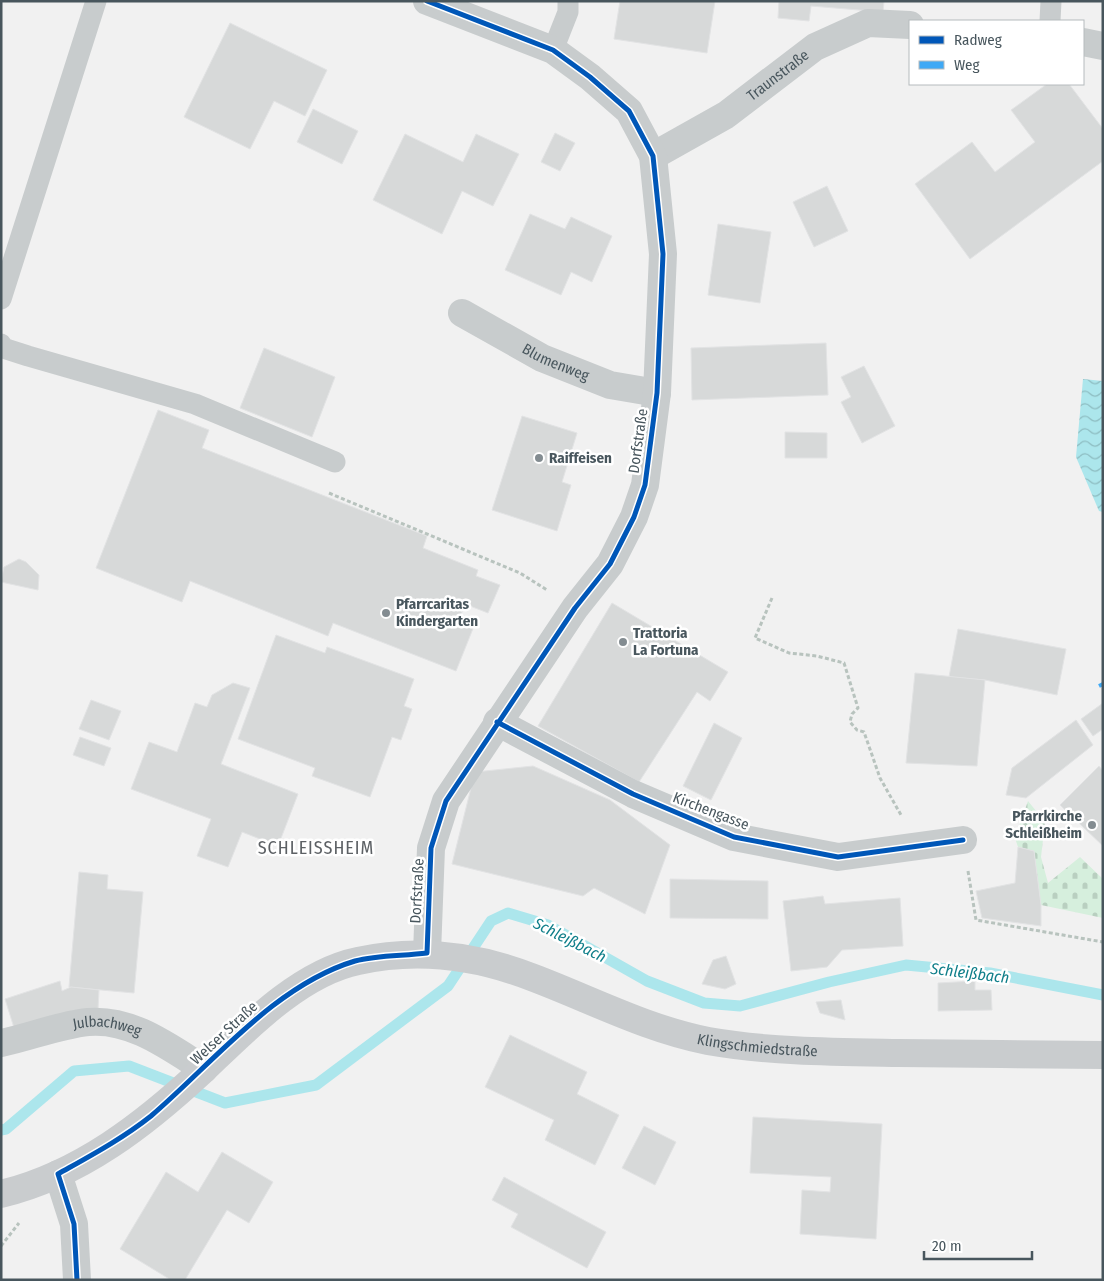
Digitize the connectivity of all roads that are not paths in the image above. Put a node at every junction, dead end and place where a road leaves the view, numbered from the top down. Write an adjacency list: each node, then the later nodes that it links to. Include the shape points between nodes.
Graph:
1 (96, 1): 11 (lane)
2 (427, 1): 9 (street, Dorfstraße)
3 (568, 1): 9 (lane, via 568,12)
4 (1050, 1): 5 (lane)
5 (1050, 20)
6 (909, 26): 10 (street, Traunstraße, via 868,23 815,47 726,115)
7 (1084, 42): 8 (street)
8 (1103, 46)
9 (553, 50): 10 (street, Dorfstraße, via 629,112)
10 (653, 156): 14 (street, Dorfstraße, via 663,254)
11 (1, 299)
12 (462, 313): 14 (street, Blumenweg, via 542,358 610,385)
13 (1, 344): 15 (lane, via 3,348 28,356 195,404)
14 (657, 393): 16 (street, Dorfstraße, via 645,485 634,517 610,564 574,608)
15 (335, 462)
16 (497, 722): 17 (street, Kirchengasse, via 633,794 734,836 838,857); 18 (street, Dorfstraße, via 446,801 431,848)
17 (963, 840)
18 (427, 953): 20 (main road, Klingschmiedstraße, via 488,963 533,977 661,1029 752,1047 843,1052); 21 (main road, Welser Straße, via 356,961 323,974 264,1013)
19 (1, 1043): 21 (street, Julbachweg, via 73,1025 104,1022 136,1030)
20 (1103, 1055)
21 (198, 1075): 22 (main road, Welser Straße, via 111,1145)
22 (58, 1174): 23 (main road, Welser Straße); 24 (street, via 74,1224)
23 (1, 1194)
24 (77, 1280)

